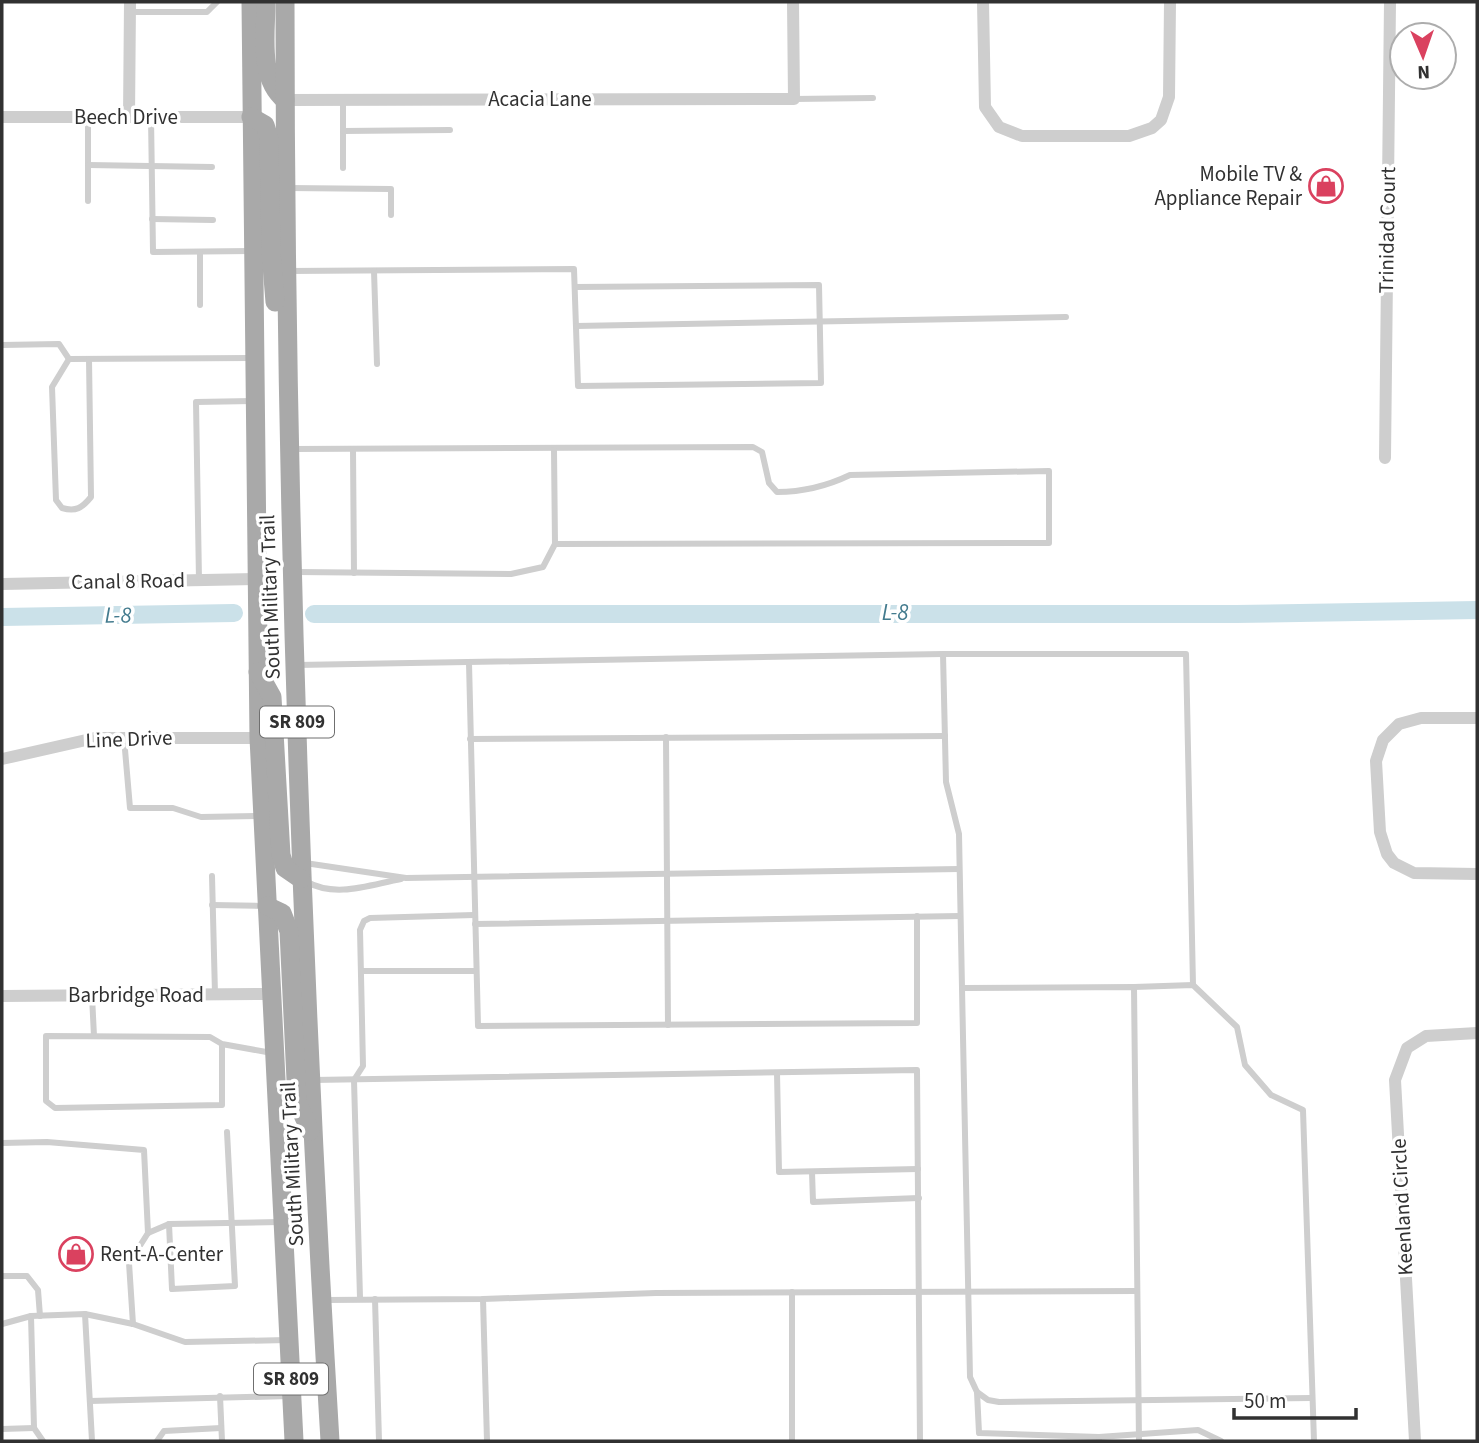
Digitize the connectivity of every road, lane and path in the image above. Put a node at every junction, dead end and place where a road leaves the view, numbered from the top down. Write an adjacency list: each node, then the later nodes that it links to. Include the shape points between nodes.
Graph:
1 (217, 2): 9 (lane, via 207,12)
2 (251, 2): 18 (main road, South Military Trail / SR 809)
3 (266, 2): 12 (main road, via 267,70 274,91)
4 (285, 2): 12 (main road, South Military Trail / SR 809)
5 (793, 2): 11 (street)
6 (983, 2): 7 (street, via 983,95 990,118 1010,134 1022,136 1129,136 1152,128 1167,108)
7 (1170, 2)
8 (1390, 2): 49 (street, Trinidad Court)
9 (130, 7): 16 (street)
10 (873, 98): 11 (lane)
11 (794, 99): 13 (street, Acacia Lane)
12 (285, 100): 13 (street, Acacia Lane); 25 (main road, South Military Trail / SR 809)
13 (342, 100): 20 (lane)
14 (2, 117): 15 (street, Beech Drive)
15 (88, 117): 16 (street, Beech Drive); 21 (lane)
16 (129, 117): 17 (street, Beech Drive)
17 (151, 117): 18 (street, Beech Drive); 22 (lane)
18 (251, 117): 30 (main road, South Military Trail / SR 809); 39 (main road, via 265,125 269,138 271,253 276,307)
19 (450, 130): 20 (lane)
20 (343, 131): 24 (lane)
21 (88, 165): 22 (lane); 26 (lane)
22 (152, 166): 23 (lane); 28 (lane)
23 (212, 167)
24 (343, 168)
25 (286, 188): 27 (lane, via 391,189); 32 (main road, South Military Trail / SR 809)
26 (88, 201)
27 (391, 215)
28 (152, 219): 29 (lane); 31 (lane, via 153,252)
29 (213, 219)
30 (252, 251): 31 (lane); 41 (main road, South Military Trail / SR 809)
31 (200, 252): 35 (lane)
32 (286, 271): 33 (lane); 39 (main road, South Military Trail / SR 809)
33 (374, 271): 34 (lane, via 574,269); 44 (lane)
34 (575, 286): 37 (lane, via 819,285); 38 (lane)
35 (200, 305)
36 (1066, 317): 37 (lane)
37 (819, 323): 38 (lane); 38 (lane, via 821,383 578,386)
38 (576, 326)
39 (287, 344): 47 (main road, South Military Trail / SR 809)
40 (2, 345): 42 (lane, via 59,344)
41 (253, 358): 43 (lane); 45 (main road, South Military Trail / SR 809)
42 (69, 359): 43 (lane); 43 (lane, via 52,387 56,500 72,511 91,497)
43 (89, 359)
44 (377, 364)
45 (254, 401): 53 (main road, South Military Trail / SR 809); 54 (lane, via 196,402)
46 (353, 449): 47 (lane); 48 (lane); 52 (lane)
47 (289, 450): 51 (main road, South Military Trail / SR 809)
48 (554, 450): 50 (lane); 50 (lane, via 753,447 762,452 769,483 777,492 807,489 850,475 1049,471 1049,543)
49 (1385, 458)
50 (555, 544): 52 (lane, via 543,567 511,574)
51 (290, 572): 52 (lane); 58 (main road, South Military Trail / SR 809)
52 (354, 573)
53 (255, 579): 54 (street, Canal 8 Road); 59 (main road, South Military Trail / SR 809)
54 (199, 580): 55 (street, Canal 8 Road)
55 (2, 584)
56 (943, 654): 57 (lane); 61 (lane); 84 (lane, via 1185,654)
57 (469, 663): 58 (lane); 65 (lane)
58 (295, 665): 69 (main road, South Military Trail / SR 809)
59 (257, 671): 64 (main road, South Military Trail / SR 809); 67 (main road, via 272,697)
60 (1477, 718): 71 (street, via 1421,718 1399,724 1383,740 1376,761 1380,832 1394,863 1414,873)
61 (945, 736): 62 (lane); 68 (lane, via 946,782 959,834)
62 (666, 737): 65 (lane); 70 (lane)
63 (124, 738): 64 (street, Line Drive); 66 (street, Line Drive, via 71,741); 67 (lane, via 130,808 173,808 201,817)
64 (259, 738): 67 (main road, South Military Trail / SR 809)
65 (470, 739): 73 (lane)
66 (2, 759)
67 (271, 815): 69 (main road, via 285,868); 76 (main road, South Military Trail / SR 809)
68 (959, 869): 70 (lane); 79 (lane)
69 (301, 870): 74 (lane); 74 (lane, via 323,891); 97 (main road, South Military Trail / SR 809)
70 (667, 874): 73 (lane); 80 (lane)
71 (1477, 874)
72 (212, 876): 75 (lane)
73 (473, 877): 74 (lane); 77 (lane)
74 (406, 878)
75 (212, 905): 76 (lane); 87 (lane)
76 (267, 906): 88 (main road, South Military Trail / SR 809); 100 (main road, via 282,913 289,931 297,1101)
77 (474, 915): 81 (lane); 82 (lane, via 370,918 360,930)
78 (917, 916): 79 (lane); 80 (lane); 91 (lane, via 917,1023)
79 (960, 916): 86 (lane)
80 (668, 920): 81 (lane); 91 (lane)
81 (475, 924): 83 (lane)
82 (361, 971): 83 (lane); 98 (lane, via 363,1066)
83 (476, 971): 91 (lane, via 478,1026)
84 (1193, 985): 85 (lane); 127 (lane, via 1237,1027 1245,1065 1271,1095 1303,1110)
85 (1134, 987): 86 (lane); 110 (lane)
86 (962, 988): 113 (lane)
87 (215, 994): 88 (street, Barbridge Road); 89 (street, Barbridge Road)
88 (270, 994): 95 (main road, South Military Trail / SR 809)
89 (92, 995): 90 (street, Barbridge Road); 93 (lane)
90 (2, 996)
91 (668, 1025)
92 (1477, 1033): 149 (street, Keenland Circle, via 1426,1036 1407,1048 1395,1080)
93 (94, 1036): 94 (lane, via 209,1037); 94 (lane, via 46,1036 46,1101 55,1108 222,1105)
94 (222, 1044): 95 (lane)
95 (273, 1053): 105 (main road, South Military Trail / SR 809)
96 (777, 1073): 98 (lane); 102 (lane, via 917,1070); 103 (lane, via 779,1172)
97 (311, 1080): 98 (lane); 100 (main road, South Military Trail / SR 809)
98 (354, 1080): 114 (lane)
99 (228, 1132): 106 (lane)
100 (314, 1141): 117 (main road, South Military Trail / SR 809)
101 (2, 1143): 108 (lane, via 144,1150)
102 (918, 1169): 103 (lane); 104 (lane)
103 (812, 1171): 104 (lane, via 813,1202)
104 (919, 1198): 112 (lane)
105 (282, 1222): 106 (lane); 123 (main road, South Military Trail / SR 809)
106 (232, 1223): 107 (lane); 107 (lane, via 235,1286 172,1289)
107 (169, 1224): 108 (lane)
108 (148, 1233): 122 (lane, via 129,1263)
109 (2, 1276): 120 (lane, via 27,1276 34,1282)
110 (1136, 1291): 113 (lane); 128 (lane)
111 (792, 1292): 112 (lane); 116 (lane); 144 (lane)
112 (920, 1292): 113 (lane); 145 (lane)
113 (966, 1292): 124 (lane, via 970,1377)
114 (360, 1298): 115 (lane); 117 (lane)
115 (375, 1299): 116 (lane); 142 (lane)
116 (483, 1299): 143 (lane)
117 (322, 1300): 141 (main road, South Military Trail / SR 809)
118 (85, 1314): 120 (lane); 122 (lane); 129 (lane)
119 (31, 1316): 120 (lane); 121 (lane); 130 (lane)
120 (40, 1316)
121 (2, 1324)
122 (133, 1324): 123 (lane, via 185,1342)
123 (288, 1340): 126 (main road, South Military Trail / SR 809)
124 (977, 1392): 128 (lane, via 999,1402); 135 (lane, via 979,1433)
125 (220, 1396): 126 (lane); 129 (lane); 131 (lane)
126 (291, 1396): 140 (main road, South Military Trail / SR 809)
127 (1311, 1398): 128 (lane); 148 (lane)
128 (1137, 1400): 134 (lane)
129 (90, 1401): 137 (lane)
130 (34, 1428): 132 (lane); 136 (lane)
131 (222, 1428): 138 (lane, via 164,1430); 139 (lane)
132 (2, 1429)
133 (1175, 1432): 134 (lane); 146 (lane); 147 (lane, via 1198,1430)
134 (1139, 1437): 135 (lane)
135 (1099, 1439)
136 (43, 1441)
137 (92, 1441)
138 (157, 1441)
139 (222, 1441)
140 (294, 1441)
141 (330, 1441)
142 (379, 1441)
143 (487, 1441)
144 (792, 1441)
145 (920, 1441)
146 (1175, 1441)
147 (1221, 1441)
148 (1314, 1441)
149 (1416, 1441)

